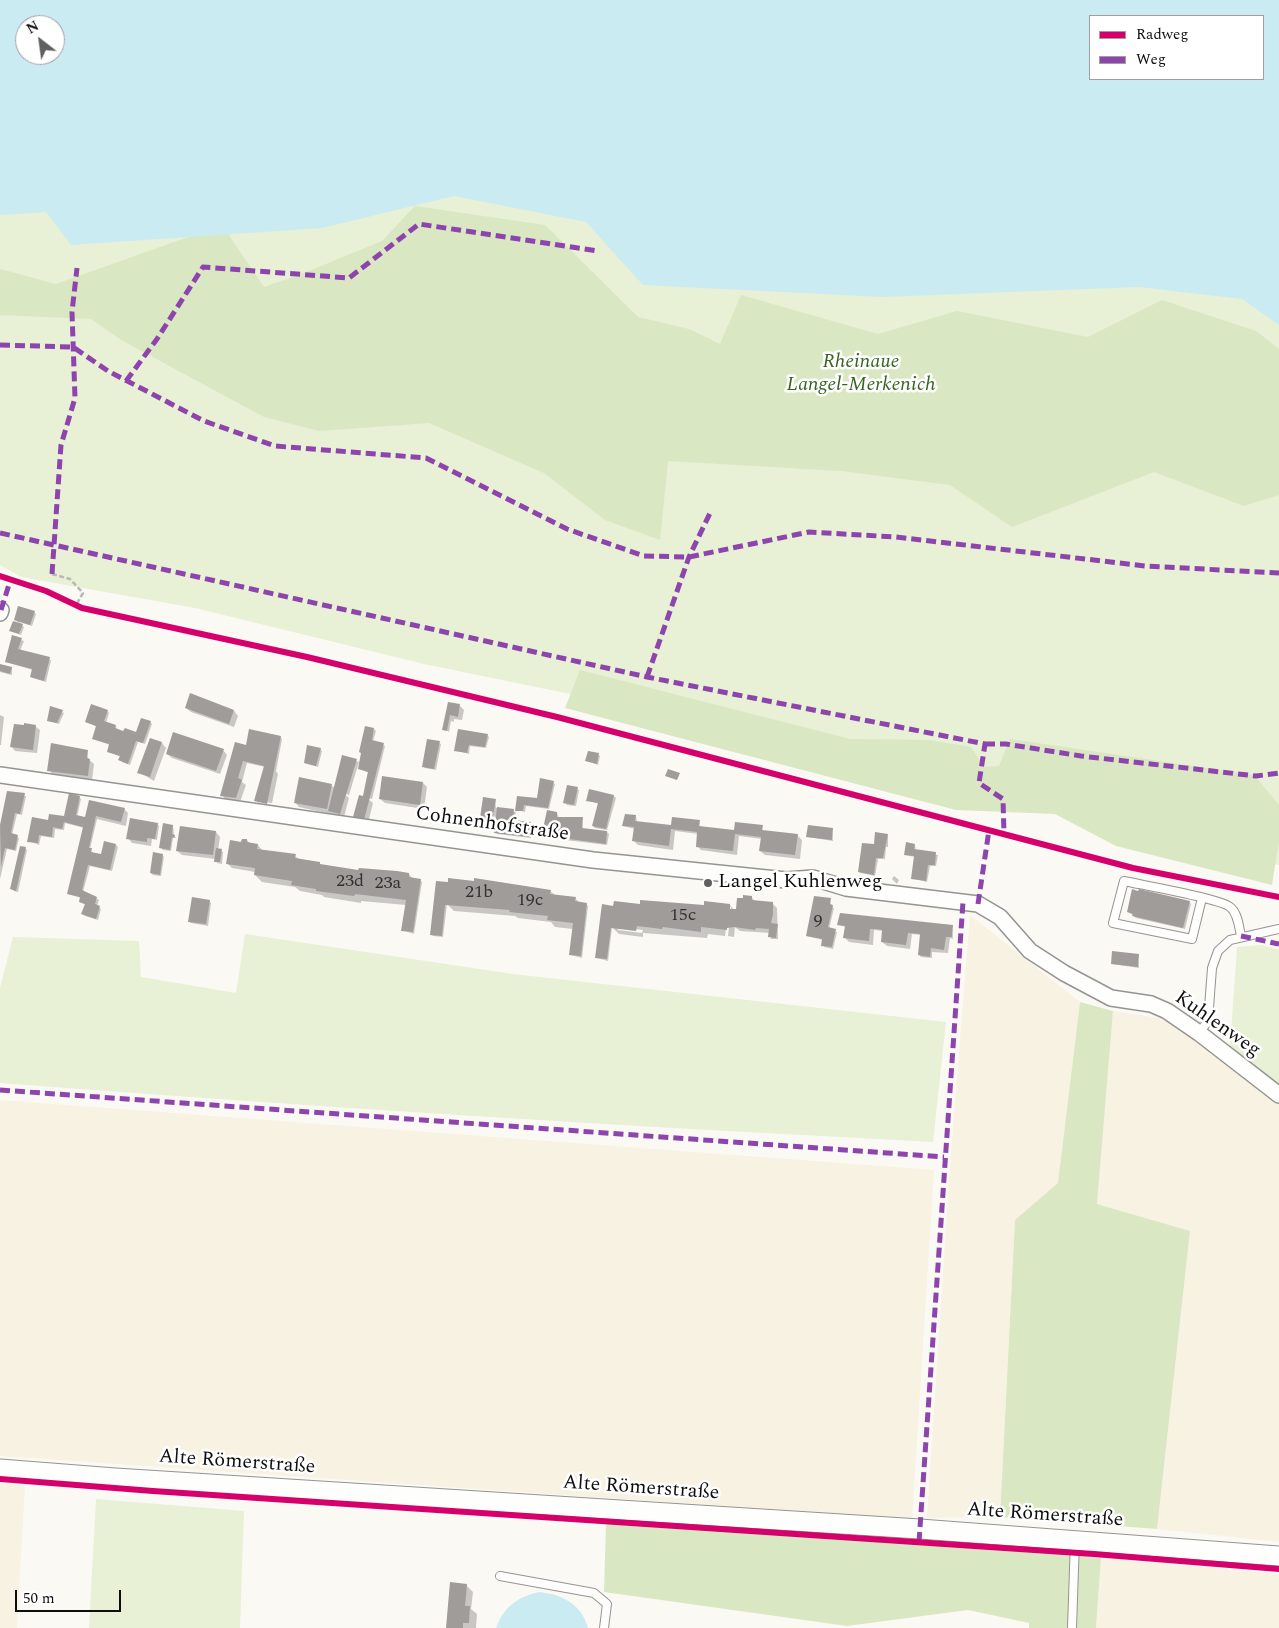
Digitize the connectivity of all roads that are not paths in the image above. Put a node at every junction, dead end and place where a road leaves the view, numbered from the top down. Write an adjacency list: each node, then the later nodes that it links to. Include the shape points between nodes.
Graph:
1 (0, 775): 3 (street, Cohnenhofstraße, via 593,860 786,880 813,878 846,888)
2 (1202, 898): 2 (lane, via 1192,939 1113,923 1124,881); 5 (lane, via 1229,905)
3 (978, 904): 6 (street, Kuhlenweg, via 1000,917 1030,951 1064,973 1111,998 1151,1004 1167,1010)
4 (1279, 929): 5 (lane)
5 (1241, 936): 6 (lane, via 1230,940 1218,951 1212,968 1208,1021)
6 (1199, 1033): 7 (street, Kuhlenweg)
7 (1279, 1095)
8 (0, 1469): 9 (street, Alte Römerstraße)
9 (1075, 1540): 10 (street, Alte Römerstraße); 13 (lane)
10 (1279, 1556)
11 (500, 1576): 12 (lane, via 594,1593 608,1604)
12 (604, 1628)
13 (1072, 1628)

